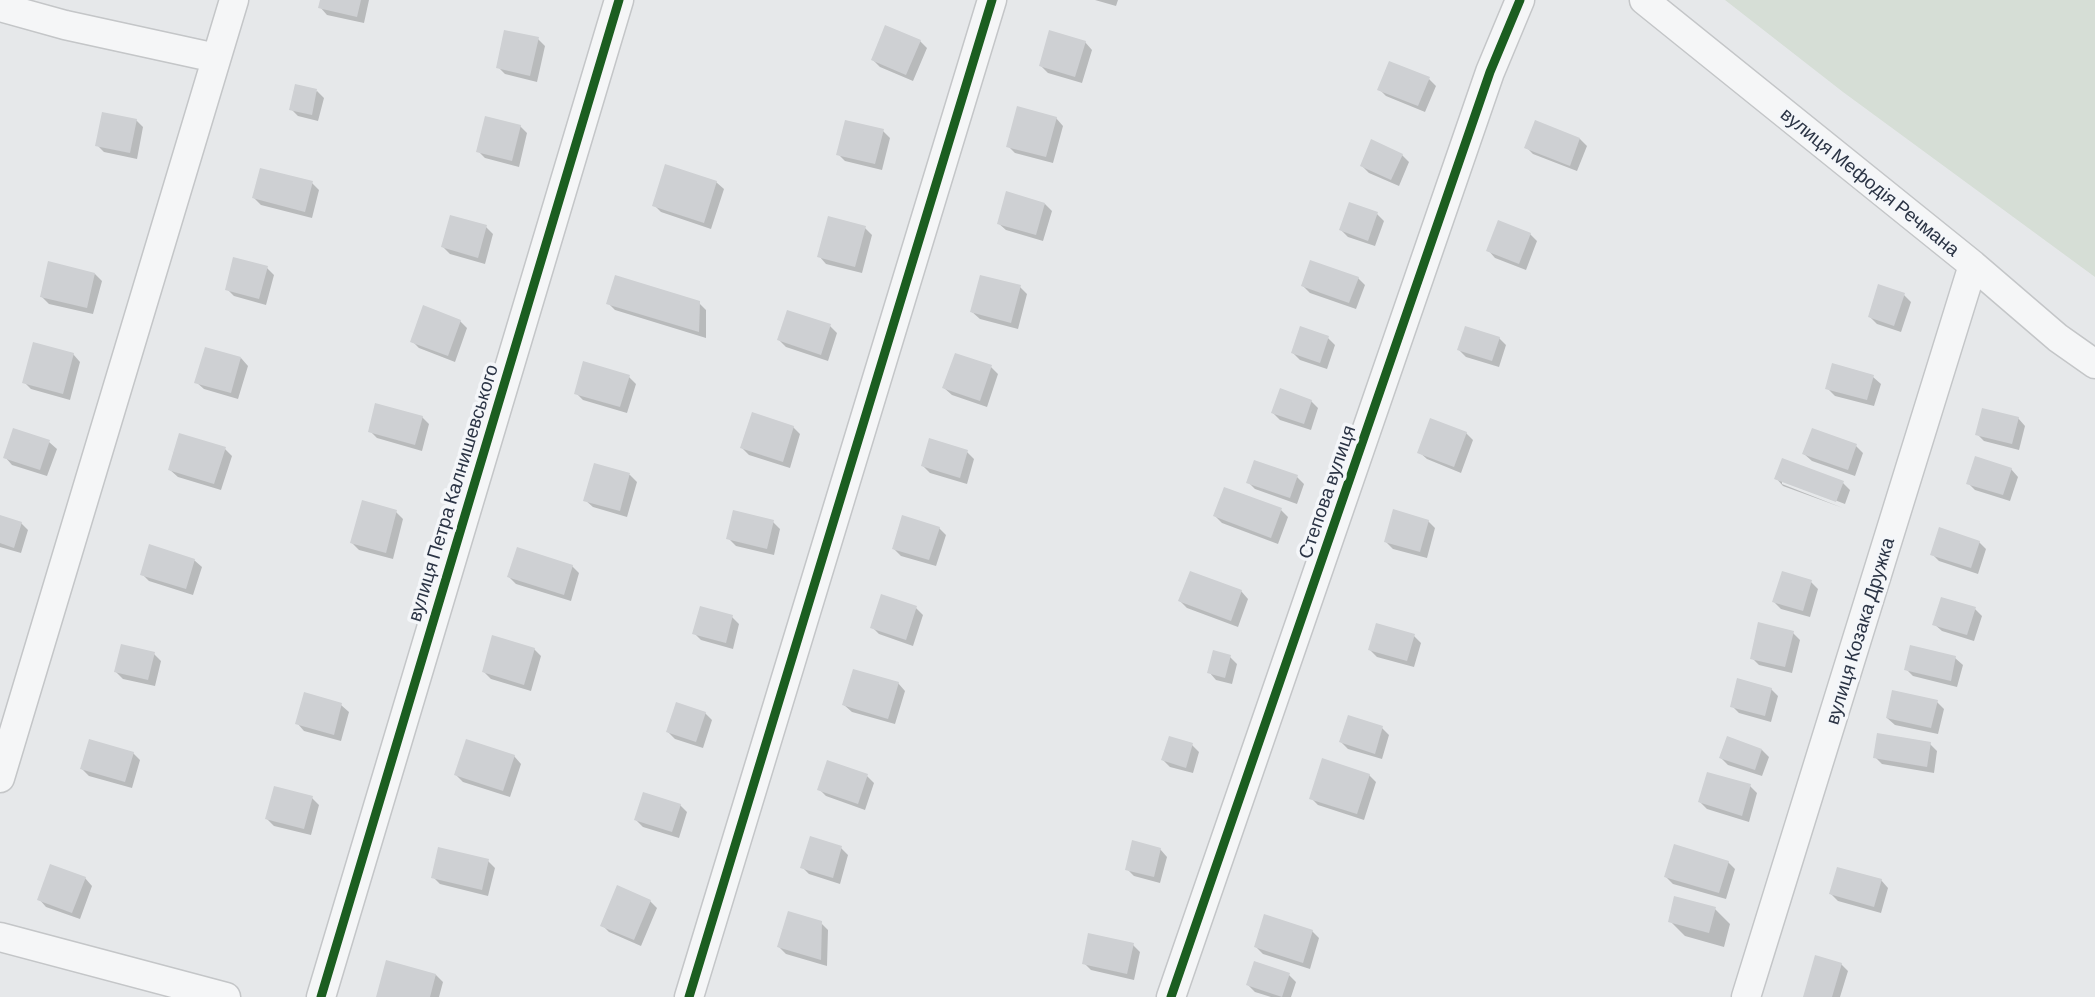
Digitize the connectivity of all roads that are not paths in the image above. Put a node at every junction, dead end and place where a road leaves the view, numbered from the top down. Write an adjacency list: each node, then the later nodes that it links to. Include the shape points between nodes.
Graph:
1 (234, 0): 7 (street)
2 (619, 0): 13 (street, вулиця Петра Калнишевського)
3 (992, 0): 14 (street)
4 (1520, 0): 15 (street, Степова вулиця, via 1490,72)
5 (1644, 0): 8 (street, вулиця Мефодія Речмана)
6 (0, 7): 7 (street)
7 (216, 58): 10 (street)
8 (1973, 265): 9 (street, вулиця Мефодія Речмана); 16 (street, вулиця Козака Дружка)
9 (2095, 364)
10 (0, 778)
11 (0, 937): 12 (street)
12 (226, 997)
13 (321, 997)
14 (689, 997)
15 (1171, 997)
16 (1746, 997)

